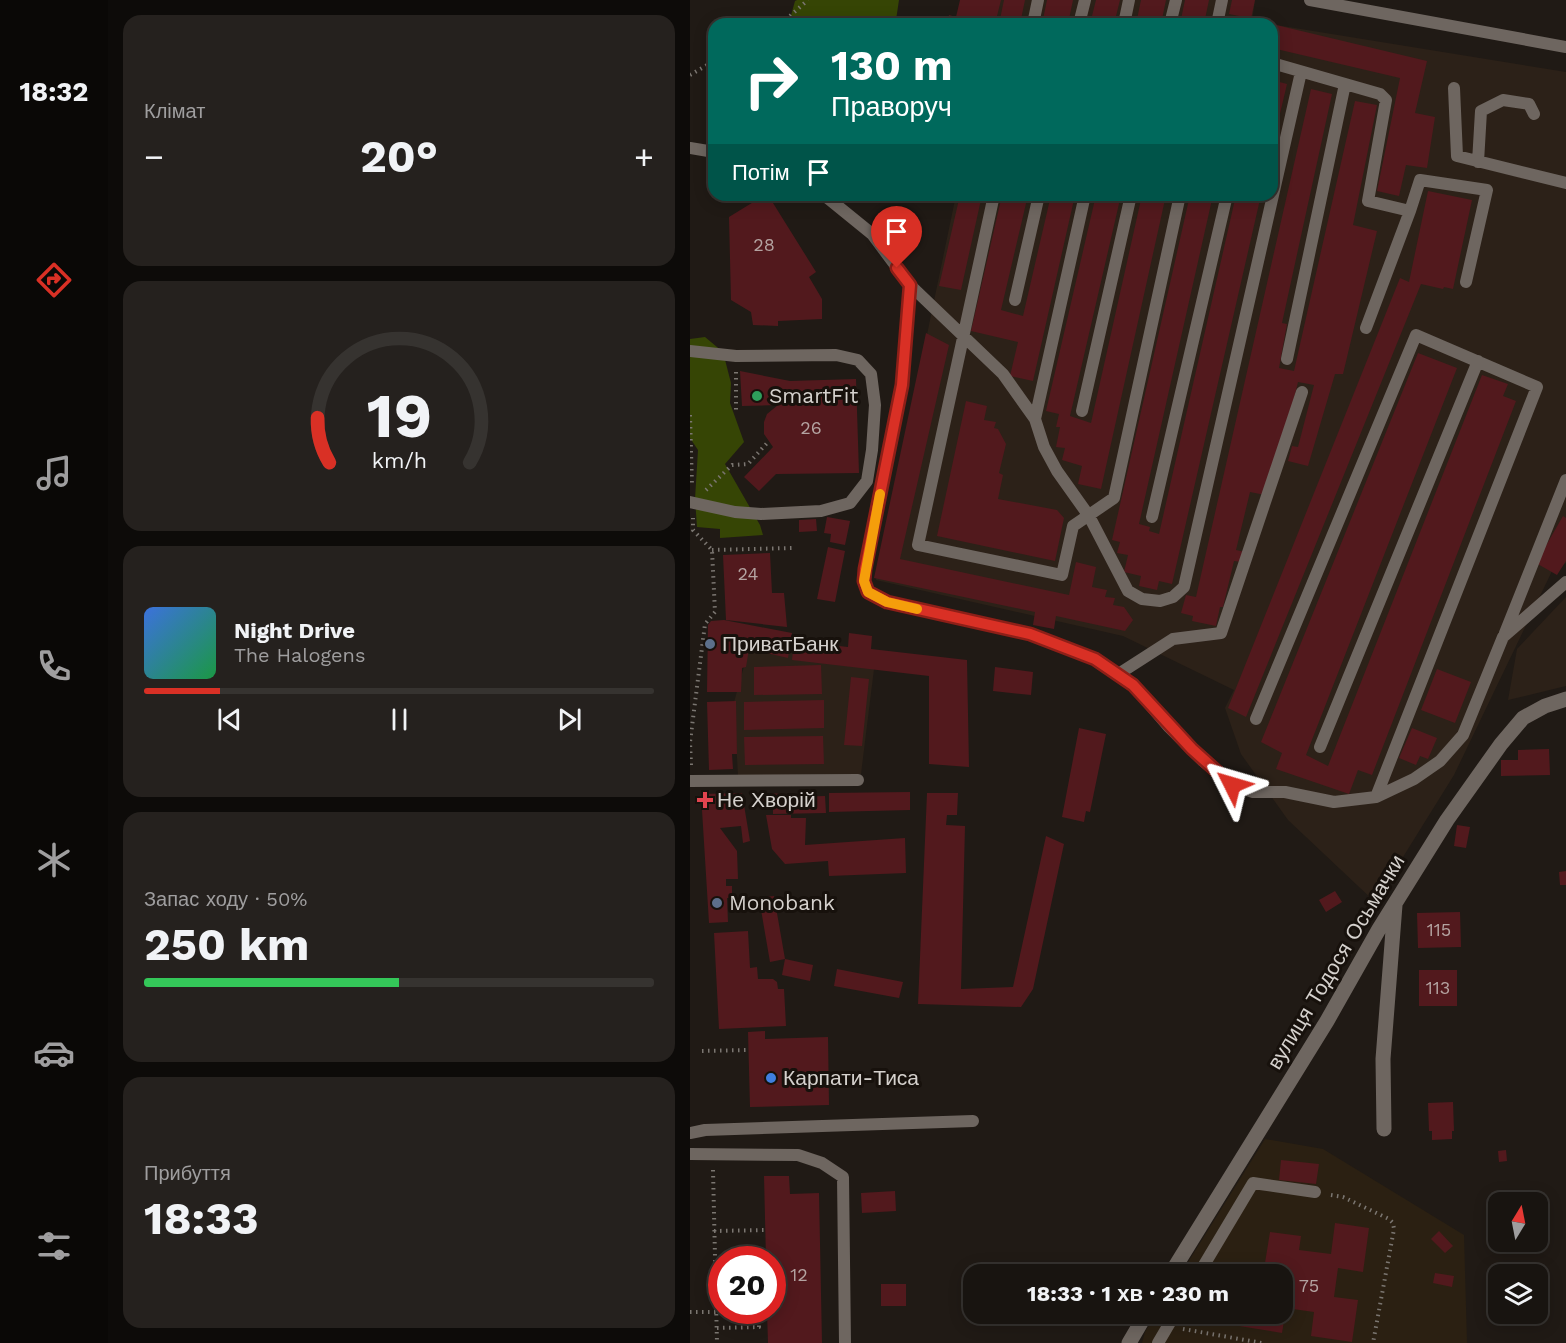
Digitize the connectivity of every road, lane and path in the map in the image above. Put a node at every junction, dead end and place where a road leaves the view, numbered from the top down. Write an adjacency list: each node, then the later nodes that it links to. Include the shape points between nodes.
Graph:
1 (808, 0): 8 (path)
2 (1038, 0): 9 (lane)
3 (1085, 0): 10 (lane)
4 (1129, 0): 11 (lane)
5 (1176, 0): 12 (lane)
6 (1222, 0): 13 (lane)
7 (1311, 0): 14 (lane)
8 (788, 18)
9 (1034, 18)
10 (1080, 18)
11 (1125, 18)
12 (1172, 18)
13 (1218, 18)
14 (1566, 47)
15 (708, 64): 18 (path)
16 (1278, 65): 17 (lane)
17 (1301, 72): 19 (lane); 25 (lane)
18 (690, 75)
19 (1345, 84): 35 (lane, via 1380,94 1386,100 1368,201); 43 (lane)
20 (1454, 88): 24 (lane, via 1457,156)
21 (1534, 114): 24 (lane, via 1528,104 1503,100 1481,111)
22 (690, 148): 23 (lane)
23 (708, 151)
24 (1478, 162): 26 (lane)
25 (1278, 173)
26 (1566, 183)
27 (831, 201): 37 (lane, via 872,234)
28 (993, 201): 40 (lane)
29 (1038, 201): 38 (lane)
30 (1084, 201): 49 (lane)
31 (1130, 201): 47 (lane)
32 (1179, 201): 53 (lane, via 1114,498)
33 (1226, 201): 54 (lane)
34 (1272, 201): 53 (lane, via 1184,587 1173,597 1160,601 1142,599 1128,591)
35 (1410, 211): 36 (lane, via 1420,180 1486,190); 39 (lane)
36 (1466, 282)
37 (910, 285): 40 (lane); 59 (lane, via 902,385 865,569 868,592 887,602 1030,634 1095,659)
38 (1015, 300)
39 (1366, 328)
40 (963, 333): 49 (lane, via 1003,374); 53 (lane, via 918,545 1062,575 1072,526)
41 (690, 351): 42 (lane)
42 (735, 356): 46 (path); 52 (lane, via 836,356 858,360 871,374 875,405 867,481 850,503 821,511 761,514)
43 (1287, 359)
44 (1478, 361): 61 (lane, via 1416,335); 62 (lane); 65 (lane, via 1538,387)
45 (1302, 392): 59 (lane, via 1221,633 1173,639)
46 (736, 410)
47 (1082, 411)
48 (690, 415): 52 (path)
49 (1035, 420): 53 (lane, via 1057,471)
50 (768, 442): 52 (path, via 748,464 732,465)
51 (1566, 480): 58 (lane)
52 (691, 502): 56 (path, via 693,530)
53 (1089, 516)
54 (1152, 518)
55 (792, 548): 56 (path)
56 (712, 550): 64 (path, via 715,612 705,624 690,742)
57 (1566, 582): 58 (lane)
58 (1503, 637): 65 (lane, via 1463,735 1440,761)
59 (1117, 675): 65 (lane, via 1133,685 1183,740 1232,785 1252,792 1285,792 1334,802)
60 (1566, 699): 66 (street, вулиця Тодося Осьмачки, via 1523,718 1501,744)
61 (1256, 719)
62 (1320, 747)
63 (858, 780): 64 (lane)
64 (690, 781)
65 (1376, 797)
66 (1395, 902): 70 (street, via 1383,1059); 78 (street, вулиця Тодося Осьмачки, via 1327,1021)
67 (748, 1050): 68 (path)
68 (702, 1051)
69 (973, 1121): 71 (lane)
70 (1384, 1129)
71 (690, 1133)
72 (713, 1154): 73 (lane); 76 (path); 89 (lane, via 798,1155 822,1163 843,1177)
73 (690, 1155)
74 (1315, 1192): 79 (lane, via 1253,1183); 93 (path, via 1343,1197 1393,1223)
75 (765, 1230): 76 (path)
76 (714, 1231): 77 (path)
77 (714, 1246)
78 (1177, 1264)
79 (1205, 1264)
80 (690, 1312): 81 (path)
81 (708, 1312)
82 (717, 1324): 87 (path)
83 (759, 1324): 87 (path)
84 (1140, 1324): 90 (street)
85 (1169, 1324): 86 (lane)
86 (1167, 1327): 91 (lane); 92 (path)
87 (717, 1328): 88 (path)
88 (717, 1343)
89 (845, 1343)
90 (1130, 1343)
91 (1158, 1343)
92 (1262, 1343)
93 (1373, 1343)

